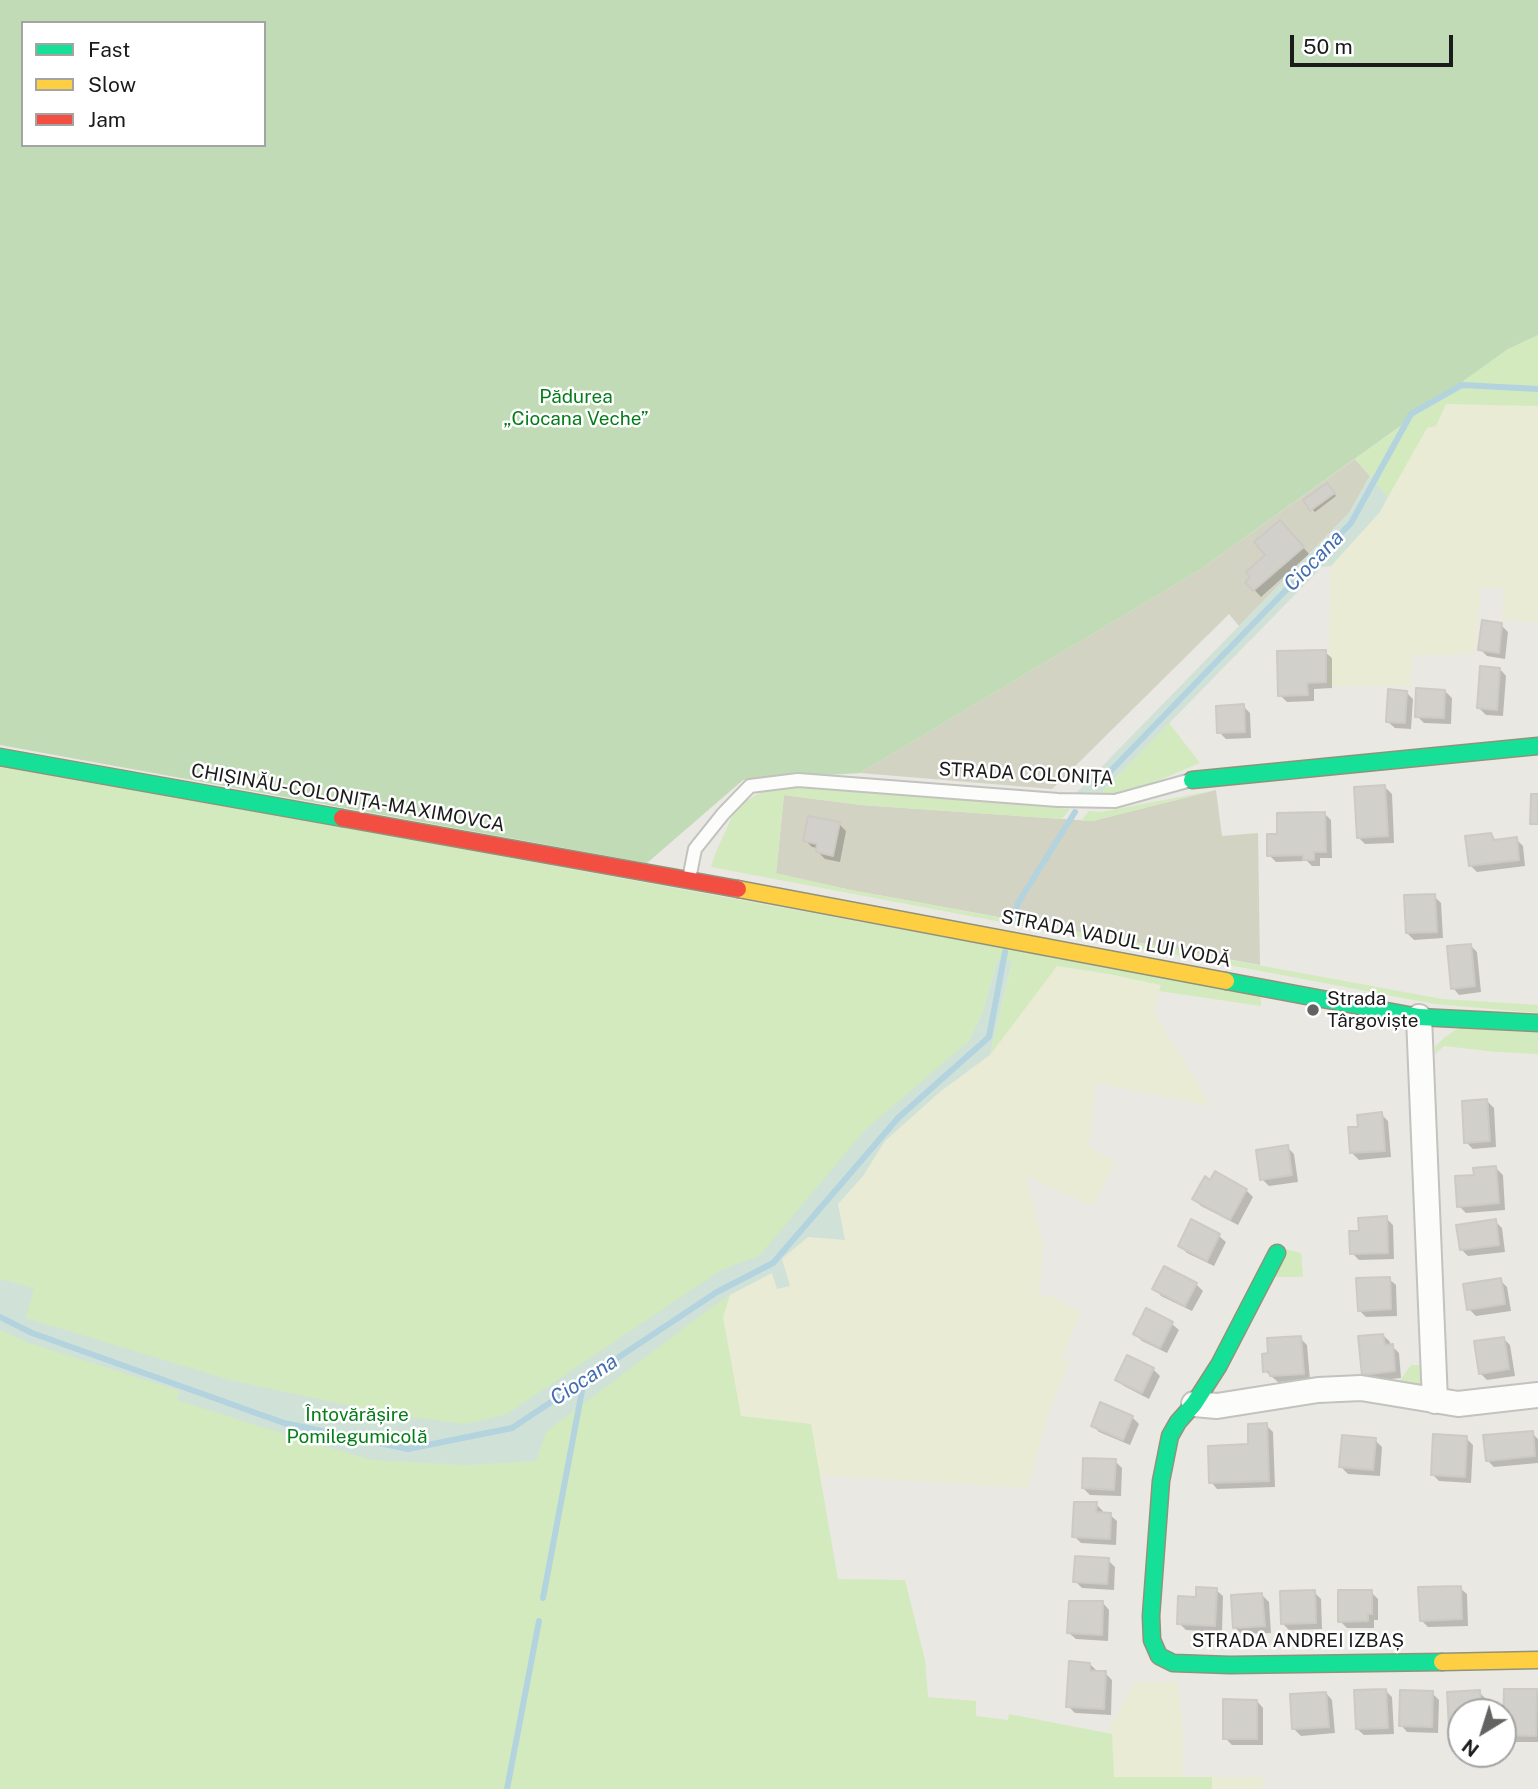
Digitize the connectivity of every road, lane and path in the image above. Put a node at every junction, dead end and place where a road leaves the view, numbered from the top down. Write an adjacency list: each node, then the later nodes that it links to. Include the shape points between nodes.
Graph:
1 (1538, 746): 3 (street, STRADA COLONIȚA)
2 (0, 757): 4 (street, CHIȘINĂU-COLONIȚA-MAXIMOVCA)
3 (1192, 780): 4 (lane, STRADA COLONIȚA, via 1115,802 798,780 750,786 695,849)
4 (689, 880): 5 (street, STRADA VADUL LUI VODĂ)
5 (1419, 1017): 6 (street, STRADA VADUL LUI VODĂ); 9 (street)
6 (1538, 1023)
7 (1277, 1253): 10 (street, STRADA ANDREI IZBAȘ)
8 (1538, 1395): 9 (street, via 1458,1404)
9 (1435, 1401): 10 (street, via 1362,1388 1217,1406)
10 (1194, 1404): 11 (street, STRADA ANDREI IZBAȘ, via 1170,1436 1161,1481 1151,1616 1152,1640 1159,1656 1173,1663 1230,1665)
11 (1538, 1660)

